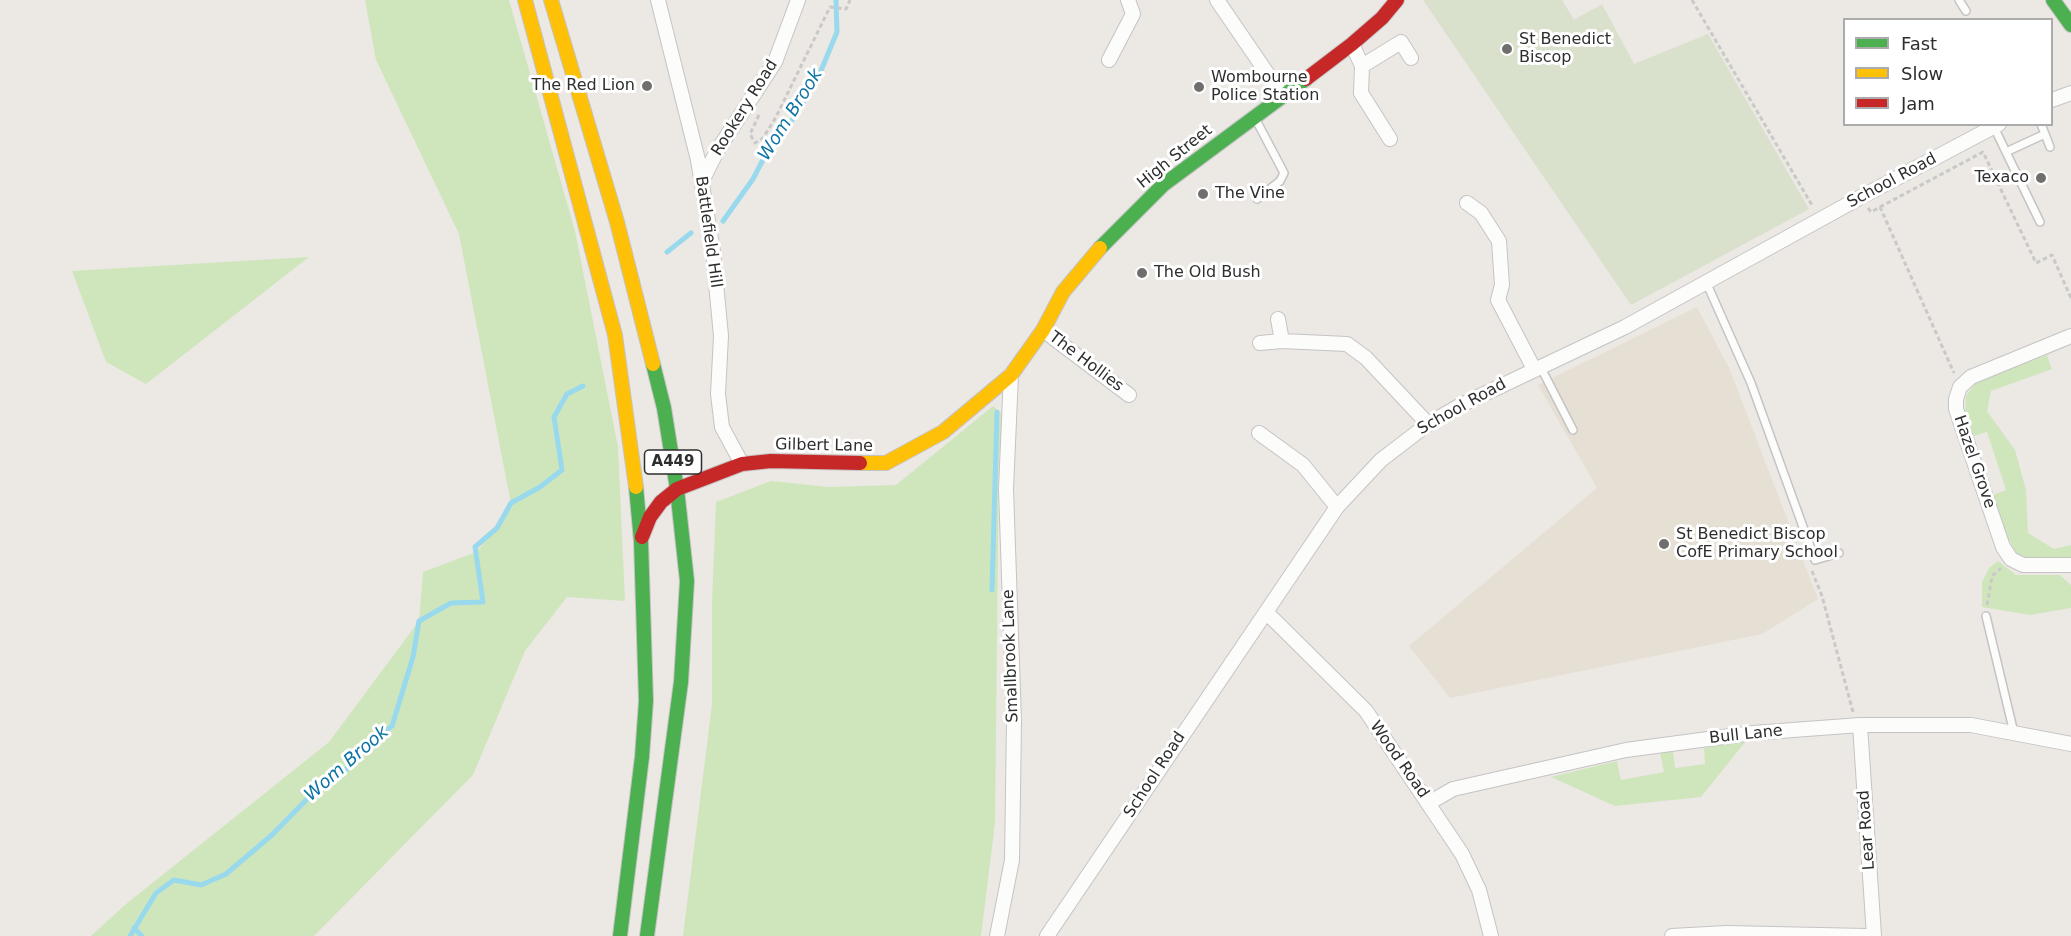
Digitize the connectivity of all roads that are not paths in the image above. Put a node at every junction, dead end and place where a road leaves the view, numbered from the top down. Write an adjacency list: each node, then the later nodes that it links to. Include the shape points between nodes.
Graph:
1 (525, 0): 45 (main road, A449, via 615,335 632,444)
2 (550, 0): 43 (main road, A449, via 617,222 664,408)
3 (658, 0): 26 (street, Battlefield Hill)
4 (798, 0): 26 (street, Rookery Road, via 775,62)
5 (1128, 0): 14 (street, via 1133,14)
6 (1217, 0): 17 (street)
7 (1397, 0): 12 (main road, High Street)
8 (1959, 0): 10 (lane)
9 (2053, 0): 11 (main road)
10 (1966, 10)
11 (2071, 25)
12 (1352, 44): 15 (street); 17 (main road, High Street)
13 (1411, 58): 15 (street, via 1401,42)
14 (1109, 60)
15 (1362, 66): 23 (street, via 1361,93)
16 (2071, 93): 18 (street)
17 (1282, 95): 19 (main road, High Street)
18 (2053, 100)
19 (1253, 116): 27 (lane, via 1284,173); 32 (main road, High Street, via 1163,185 1111,235 1063,292)
20 (1996, 126): 25 (lane); 30 (street, School Road)
21 (2042, 126): 22 (lane)
22 (2045, 134): 24 (lane); 25 (lane)
23 (1390, 139)
24 (2050, 147)
25 (2006, 152): 29 (lane)
26 (702, 181): 42 (street, Battlefield Hill, via 721,336 718,394 722,427)
27 (1257, 199)
28 (1467, 203): 36 (street, via 1481,213 1498,241 1503,285 1498,300)
29 (2040, 222)
30 (1707, 284): 36 (street, School Road); 46 (lane, via 1751,383 1815,560)
31 (1278, 319): 34 (street)
32 (1043, 330): 37 (main road, High Street); 38 (street, The Hollies)
33 (2071, 336): 47 (street, Hazel Grove, via 1971,377 1960,387 1956,399 1956,409 2003,547 2011,559 2024,565)
34 (1281, 341): 35 (street); 39 (street, via 1347,344 1366,358)
35 (1260, 343)
36 (1537, 368): 39 (street, School Road); 40 (lane)
37 (1011, 375): 42 (main road, Gilbert Lane, via 943,432 886,463); 56 (street, Smallbrook Lane, via 1006,489 1014,722 1012,860)
38 (1129, 395)
39 (1428, 424): 44 (street, School Road, via 1381,459)
40 (1573, 430)
41 (1259, 433): 44 (street, via 1303,465)
42 (742, 464): 43 (main road, Gilbert Lane)
43 (677, 489): 45 (main road, Gilbert Lane, via 650,517); 55 (main road, A449, via 687,581 681,682)
44 (1337, 507): 48 (street, School Road)
45 (641, 541): 54 (main road, A449, via 646,701)
46 (1839, 553)
47 (2071, 565)
48 (1266, 612): 53 (street, Wood Road, via 1365,711); 57 (street, School Road)
49 (1986, 616): 51 (lane)
50 (1860, 725): 51 (street, Bull Lane, via 1971,725); 53 (street, Bull Lane, via 1753,733 1626,750 1453,789); 61 (street, Lear Road)
51 (2014, 733): 52 (street, Bull Lane)
52 (2071, 744)
53 (1429, 803): 58 (street, Wood Road, via 1475,881)
54 (620, 936)
55 (647, 936)
56 (997, 936)
57 (1047, 936)
58 (1491, 936)
59 (1672, 936): 60 (street)
60 (1866, 936)
61 (1874, 936)

